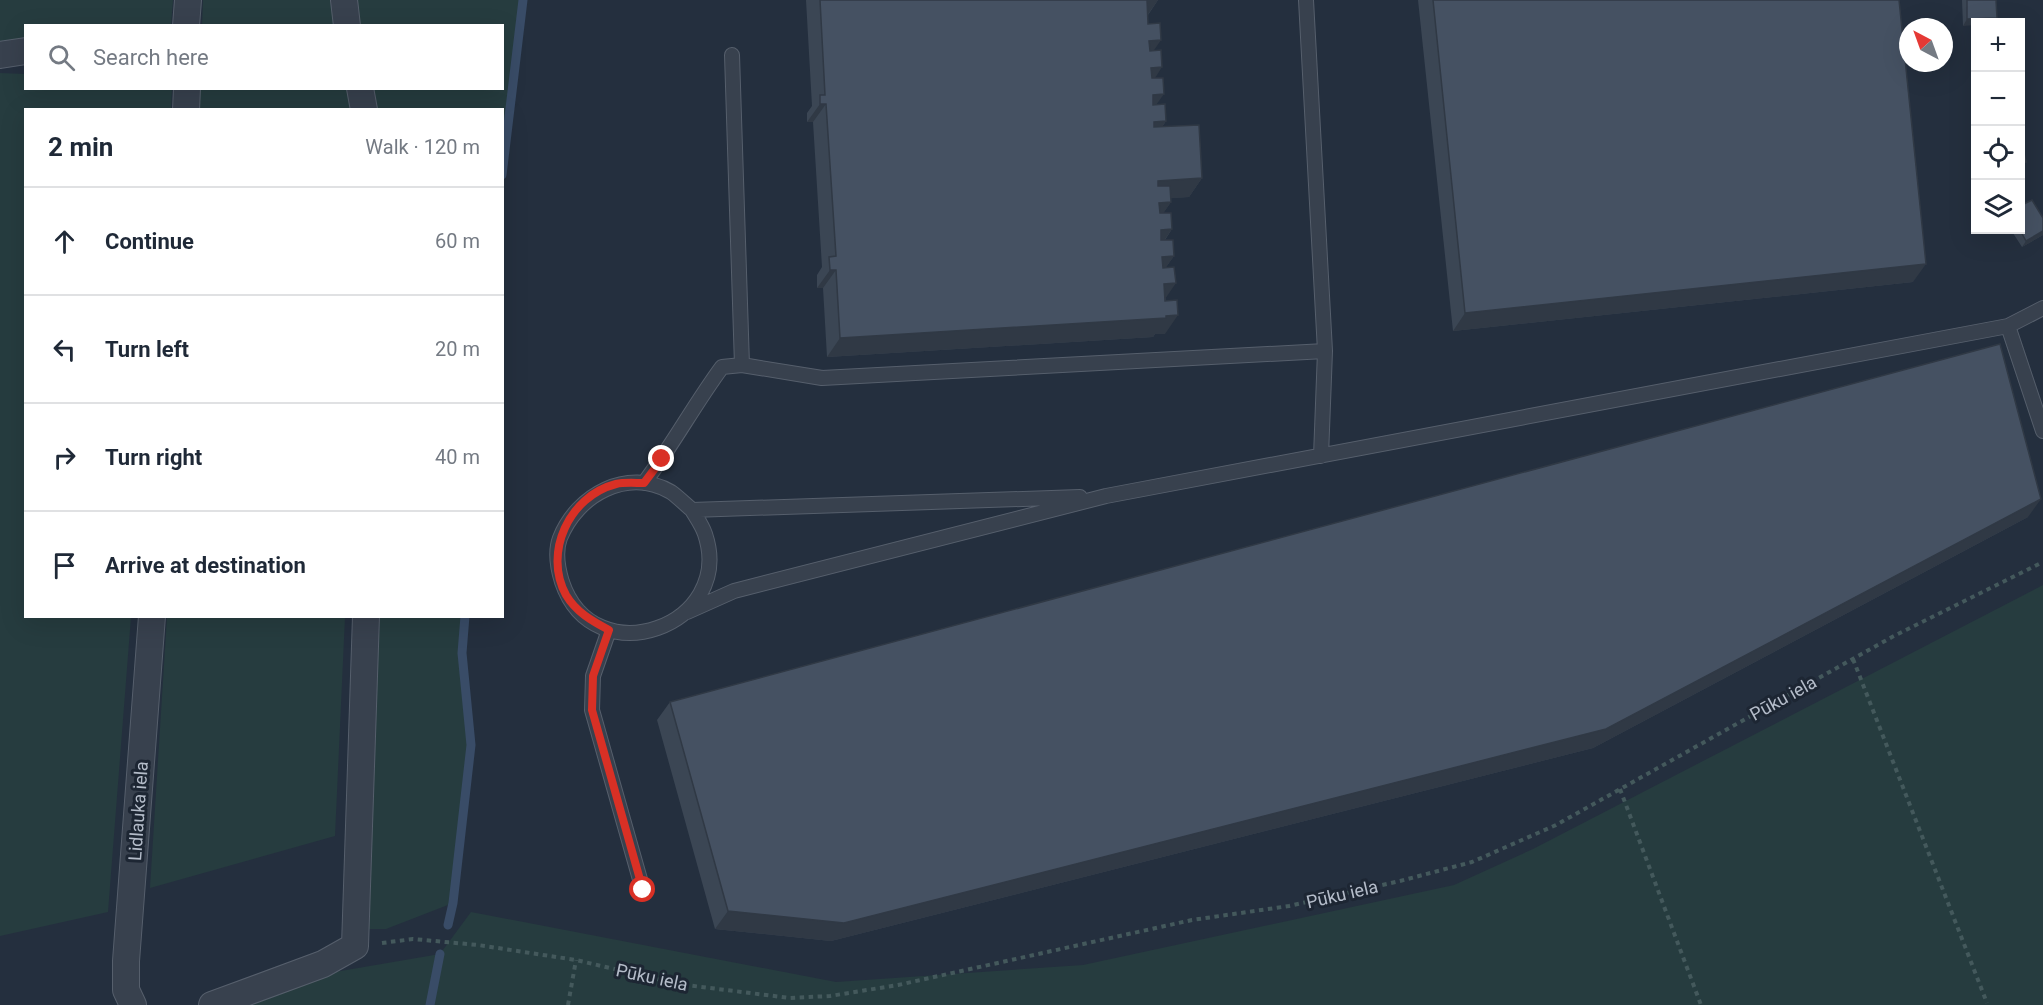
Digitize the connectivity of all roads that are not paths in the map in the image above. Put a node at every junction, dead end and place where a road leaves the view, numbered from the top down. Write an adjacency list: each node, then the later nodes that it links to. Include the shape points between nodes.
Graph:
1 (188, 0): 4 (street)
2 (344, 0): 5 (street)
3 (1306, 0): 15 (lane)
4 (186, 24)
5 (348, 24)
6 (24, 51): 7 (street)
7 (0, 54)
8 (732, 55): 16 (lane)
9 (187, 90): 11 (street)
10 (360, 90): 12 (street)
11 (186, 108)
12 (364, 108)
13 (2043, 308): 14 (lane)
14 (2008, 326): 17 (lane); 18 (lane)
15 (1325, 351): 16 (lane, via 822,378); 18 (lane)
16 (742, 365): 19 (lane, via 722,368)
17 (2043, 432)
18 (1321, 456): 20 (lane)
19 (644, 483): 21 (lane, via 670,492); 25 (lane, via 616,484 590,496 570,515 559,541 558,568 566,595 584,617)
20 (1106, 496): 21 (lane); 22 (lane, via 734,591)
21 (692, 510): 22 (lane, via 705,534 709,561 703,589)
22 (687, 612): 25 (lane, via 664,628 636,634)
23 (152, 618): 27 (street, Lidlauka iela, via 126,961 126,990)
24 (366, 618): 28 (street, via 355,946 323,964)
25 (609, 630): 26 (lane, via 593,676 592,710)
26 (643, 890)
27 (133, 1005)
28 (212, 1005)

